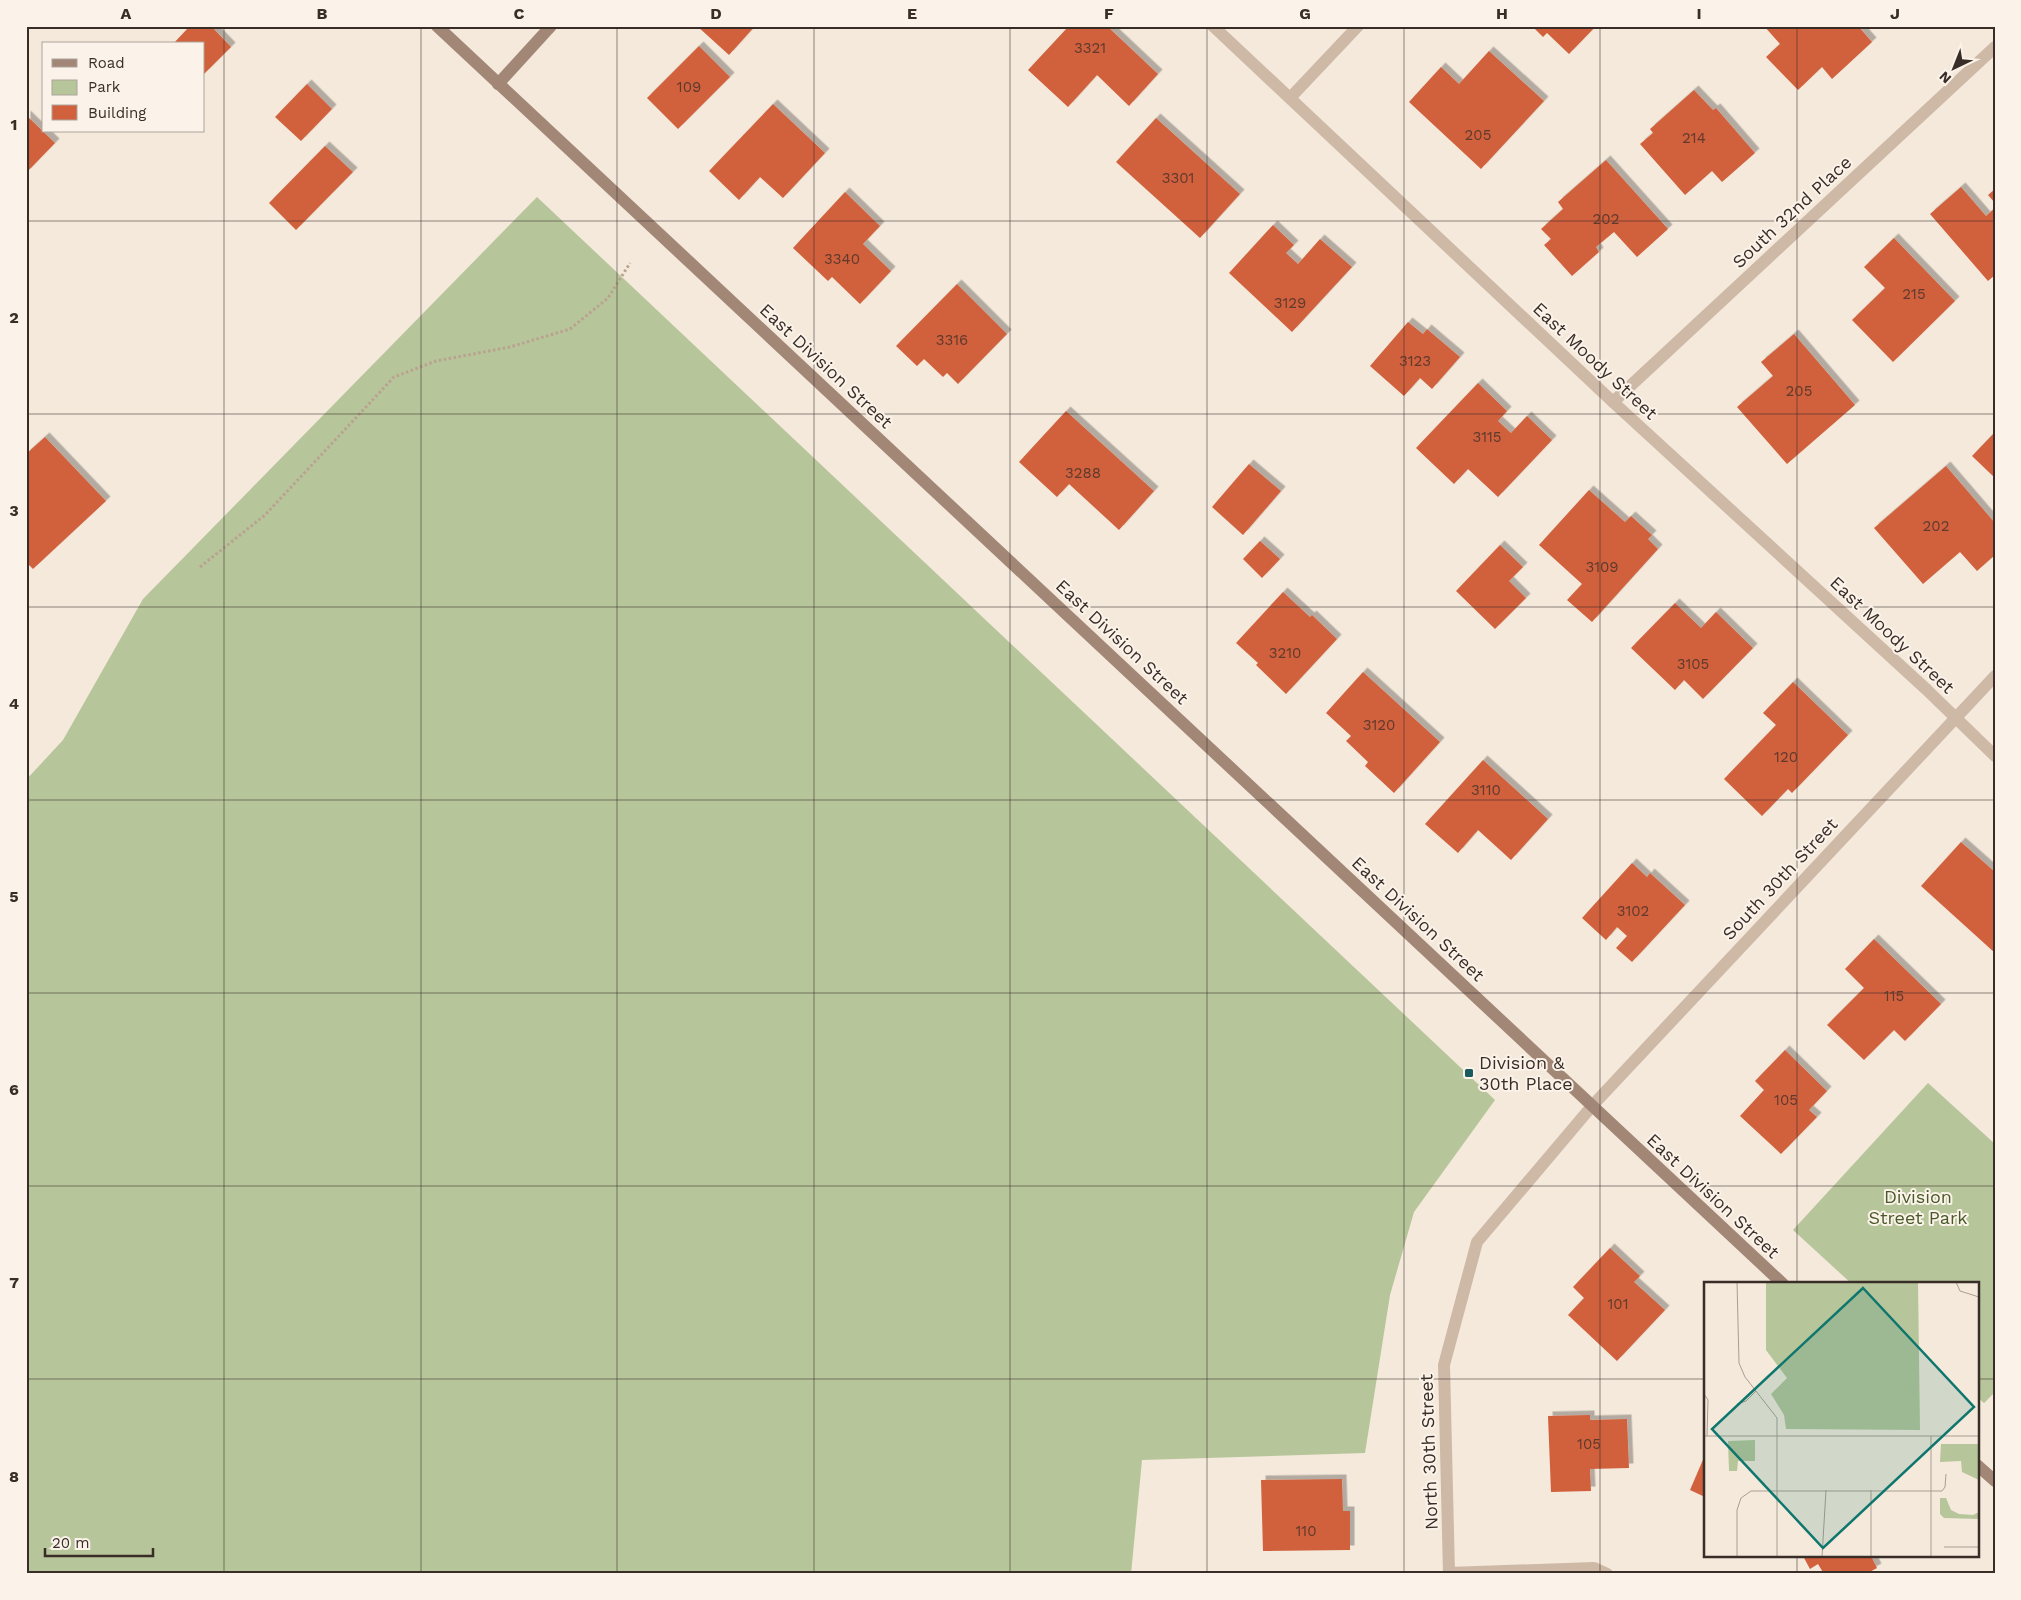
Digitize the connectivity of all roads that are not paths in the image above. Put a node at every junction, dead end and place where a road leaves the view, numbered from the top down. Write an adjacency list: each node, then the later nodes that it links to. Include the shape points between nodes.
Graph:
1 (437, 26): 6 (street, East Division Street)
2 (551, 26): 6 (street)
3 (1214, 26): 7 (street, East Moody Street)
4 (1358, 26): 7 (street)
5 (1995, 48): 8 (street, South 32nd Place)
6 (498, 84): 12 (street, East Division Street)
7 (1290, 98): 8 (street, East Moody Street)
8 (1613, 402): 10 (street, East Moody Street)
9 (1995, 676): 10 (street, South 30th Street)
10 (1955, 718): 11 (street, East Moody Street); 12 (street, South 30th Street)
11 (1995, 756)
12 (1592, 1106): 13 (street, East Division Street); 16 (street, North 30th Street, via 1477,1242 1444,1365)
13 (1781, 1282)
14 (1978, 1465): 15 (street)
15 (1995, 1481)
16 (1449, 1573): 17 (street, via 1594,1568)
17 (1607, 1574)

